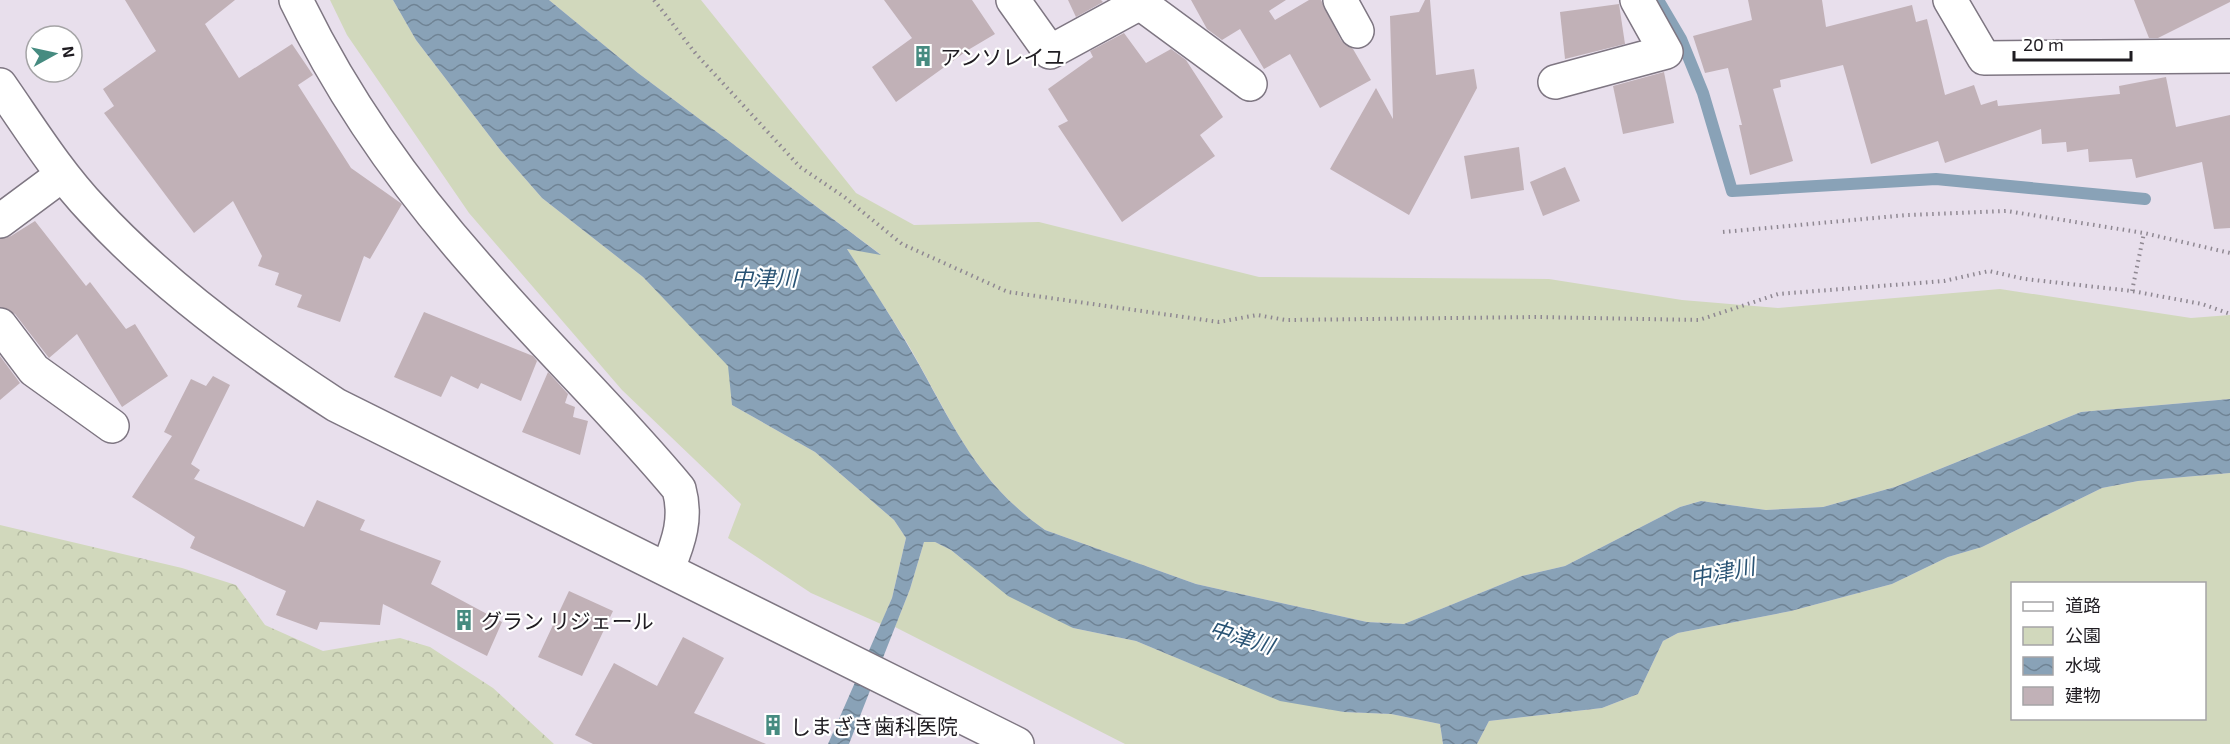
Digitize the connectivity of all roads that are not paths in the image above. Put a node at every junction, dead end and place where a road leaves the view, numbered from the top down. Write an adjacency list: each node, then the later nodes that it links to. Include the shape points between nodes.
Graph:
1 (296, 0): 15 (street, via 346,91 441,225 679,489 684,507 680,539)
2 (1013, 0): 9 (street, via 1050,52 1140,3)
3 (1340, 0): 6 (street)
4 (1637, 0): 8 (street, via 1666,52)
5 (1950, 0): 7 (street, via 1984,58)
6 (1357, 31)
7 (2230, 56)
8 (1555, 82)
9 (1250, 84)
10 (0, 85): 11 (street)
11 (62, 175): 12 (street); 15 (street, via 93,212 161,274 280,369 336,405)
12 (0, 221)
13 (0, 325): 14 (street, via 34,370)
14 (112, 426)
15 (668, 568): 16 (street)
16 (1017, 744)

